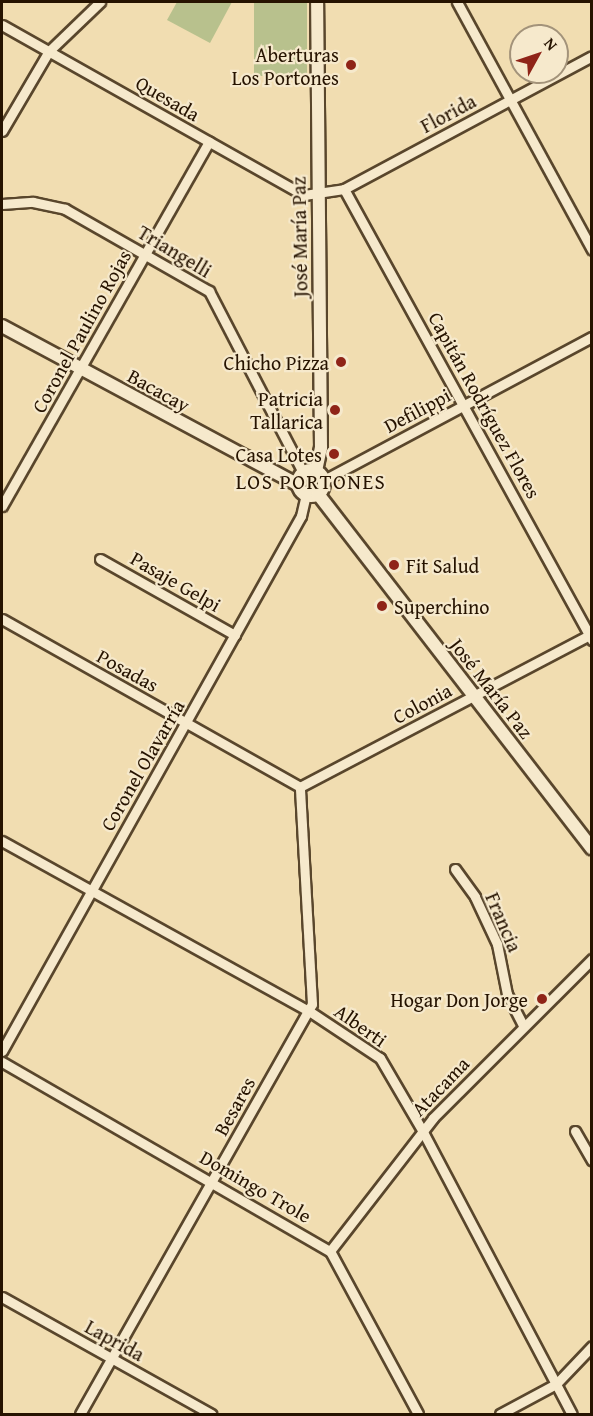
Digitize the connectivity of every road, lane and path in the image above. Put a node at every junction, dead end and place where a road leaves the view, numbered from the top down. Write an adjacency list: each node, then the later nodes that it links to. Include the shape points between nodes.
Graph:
1 (100, 2): 5 (street)
2 (317, 2): 11 (street, José María Paz)
3 (457, 2): 7 (street)
4 (2, 25): 5 (street, Quesada)
5 (48, 51): 8 (street); 9 (street, Quesada)
6 (591, 56): 7 (street, Florida)
7 (511, 100): 10 (street, Florida); 13 (street)
8 (2, 131)
9 (209, 142): 11 (street, Quesada, via 296,193); 14 (street, Coronel Paulino Rojas)
10 (344, 189): 11 (street, Florida); 18 (street, Capitán Rodríguez Flores)
11 (318, 194): 19 (street, José María Paz, via 321,448)
12 (2, 204): 14 (street, Triangelli, via 33,202 65,208)
13 (591, 250)
14 (145, 253): 17 (street, Coronel Paulino Rojas); 19 (street, Triangelli, via 209,291)
15 (2, 326): 17 (street, Bacacay)
16 (591, 337): 18 (street, Defilippi)
17 (81, 370): 20 (street, Bacacay); 21 (street, Coronel Paulino Rojas)
18 (465, 405): 19 (street, Defilippi); 25 (street, Capitán Rodríguez Flores)
19 (314, 474): 20 (street); 20 (street)
20 (308, 491): 24 (street, Coronel Olavarría, via 304,510); 26 (street, José María Paz)
21 (2, 506)
22 (100, 559): 24 (street, Pasaje Gelpi)
23 (2, 619): 27 (street, Posadas)
24 (235, 635): 27 (street, Coronel Olavarría)
25 (591, 637): 26 (street, Colonia)
26 (474, 698): 28 (street, Colonia); 30 (street, José María Paz)
27 (187, 723): 28 (street, Posadas); 32 (street, Coronel Olavarría)
28 (300, 788): 34 (street, Besares, via 314,989)
29 (2, 841): 32 (street, Alberti)
30 (591, 848)
31 (455, 869): 35 (street, Francia, via 475,897 497,944 507,994)
32 (91, 891): 34 (street, Alberti); 36 (street, Coronel Olavarría)
33 (591, 959): 35 (street, Atacama)
34 (309, 1011): 38 (street, Alberti, via 380,1058); 41 (street, Besares)
35 (523, 1026): 38 (street, Atacama)
36 (2, 1051)
37 (2, 1062): 41 (street, Domingo Trole)
38 (422, 1130): 42 (street, Atacama); 46 (street, Alberti)
39 (575, 1131): 40 (street)
40 (591, 1161)
41 (213, 1181): 42 (street, Domingo Trole); 45 (street, Besares)
42 (330, 1251): 49 (street)
43 (2, 1297): 45 (street, Laprida)
44 (591, 1346): 46 (street)
45 (112, 1359): 47 (street, Besares); 48 (street, Laprida)
46 (556, 1384): 50 (street); 51 (street, Alberti)
47 (80, 1414)
48 (211, 1414)
49 (418, 1414)
50 (500, 1414)
51 (572, 1414)

